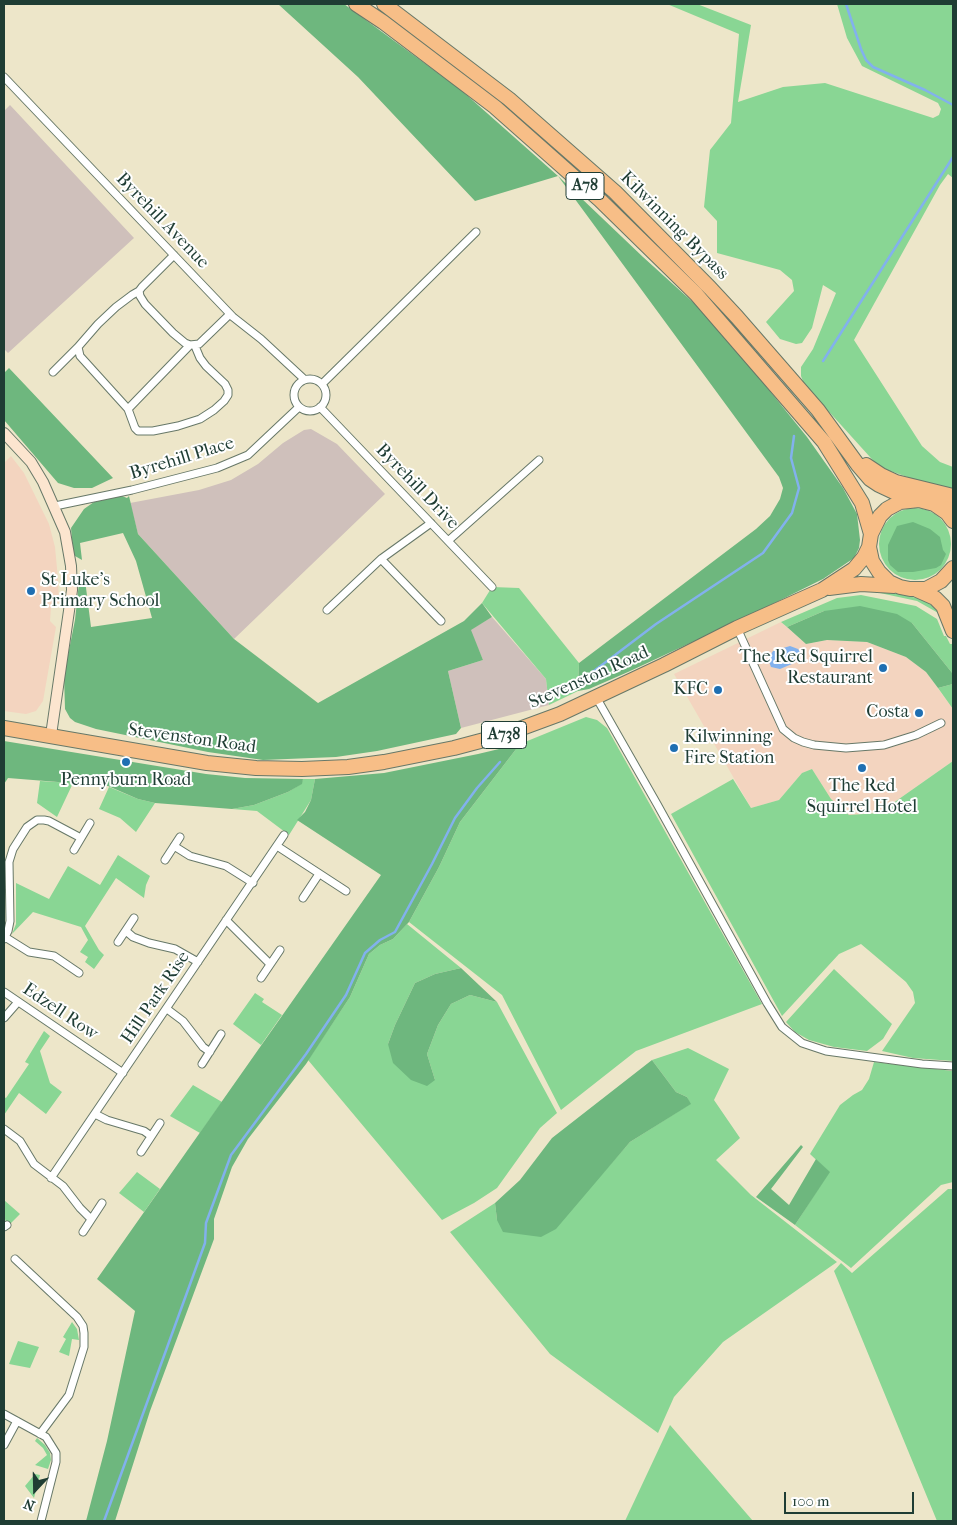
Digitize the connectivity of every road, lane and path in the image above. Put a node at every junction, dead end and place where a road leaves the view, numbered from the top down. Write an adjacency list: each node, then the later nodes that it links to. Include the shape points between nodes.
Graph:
1 (356, 4): 26 (highway, Kilwinning Bypass / A78, via 495,107 600,200 696,294 824,442 862,503)
2 (384, 4): 17 (highway, Kilwinning Bypass / A78, via 509,98 615,192 738,317)
3 (4, 77): 5 (street, Byrehill Avenue)
4 (476, 232): 12 (street)
5 (174, 255): 6 (street); 7 (street, Byrehill Avenue)
6 (139, 291): 8 (street, via 159,319 185,344); 9 (street, via 116,307)
7 (230, 314): 8 (street); 11 (street, Byrehill Avenue)
8 (193, 346): 15 (street); 15 (street, via 206,366 226,384 228,395 223,402 200,419 148,431 135,428)
9 (78, 348): 10 (street); 15 (street, via 80,356)
10 (53, 372)
11 (304, 380): 12 (street, via 312,378); 13 (street, via 294,392)
12 (322, 384): 14 (street, via 326,395)
13 (300, 407): 14 (street, via 309,411); 23 (street, Byrehill Place, via 248,455 218,468)
14 (320, 407): 25 (street, Byrehill Drive)
15 (128, 409)
16 (4, 433): 23 (street, via 31,462)
17 (850, 452): 19 (highway, via 880,475 896,482); 20 (highway, Kilwinning Bypass / A78, via 870,479)
18 (539, 460): 27 (street)
19 (953, 496)
20 (911, 500): 21 (highway, A78); 26 (highway, A78, via 886,509 877,520)
21 (927, 501): 22 (main road); 24 (highway, via 942,508)
22 (953, 503)
23 (55, 506): 41 (street, via 65,532 72,576)
24 (953, 522)
25 (431, 523): 27 (street, Byrehill Drive); 28 (street)
26 (870, 540): 31 (highway, A78, via 872,561 879,572); 32 (highway, A738, via 854,569)
27 (448, 541): 30 (street, Byrehill Drive)
28 (381, 559): 34 (street); 35 (street)
29 (953, 568): 33 (highway, via 941,581)
30 (492, 587)
31 (900, 587): 32 (highway, A738, via 862,584); 33 (highway, A78)
32 (822, 590): 36 (highway, Stevenston Road / A738)
33 (917, 590): 37 (highway, A78, via 929,594 943,606)
34 (327, 610)
35 (441, 621)
36 (737, 628): 38 (highway, Stevenston Road / A738); 39 (street, via 783,729 794,738 814,745 846,748 884,746 916,736)
37 (953, 632)
38 (596, 697): 41 (highway, Stevenston Road / A738, via 503,735 402,759 348,767 256,768); 71 (street, via 782,1027 802,1043 826,1052)
39 (941, 723)
40 (4, 728): 41 (highway, Stevenston Road / A738)
41 (51, 735)
42 (90, 823): 45 (street)
43 (284, 835): 47 (street, Hill Park Rise)
44 (180, 837): 46 (street)
45 (81, 838): 48 (street); 57 (street, via 49,820 37,820 27,828 13,849 9,862 10,921)
46 (174, 846): 49 (street); 51 (street, via 196,858 226,866)
47 (277, 846): 50 (street); 51 (street, Hill Park Rise)
48 (74, 850)
49 (165, 860)
50 (319, 874): 52 (street); 53 (street)
51 (253, 883): 55 (street, Hill Park Rise)
52 (346, 891)
53 (303, 898)
54 (134, 918): 56 (street)
55 (226, 920): 60 (street, Hill Park Rise); 61 (street)
56 (126, 931): 58 (street); 60 (street, via 149,943 176,949)
57 (4, 938): 62 (street, via 29,952 54,956)
58 (118, 942)
59 (280, 950): 61 (street)
60 (198, 962): 66 (street, Hill Park Rise)
61 (270, 964): 63 (street)
62 (79, 974)
63 (261, 978)
64 (4, 992): 65 (street, Edzell Row)
65 (18, 1002): 67 (street); 72 (street, Edzell Row)
66 (167, 1009): 69 (street, via 183,1021); 72 (street, Hill Park Rise)
67 (4, 1018)
68 (221, 1034): 69 (street)
69 (210, 1052): 70 (street)
70 (202, 1064)
71 (953, 1066)
72 (124, 1073): 73 (street, Hill Park Rise)
73 (95, 1114): 76 (street); 78 (street, Hill Park Rise)
74 (160, 1123): 76 (street)
75 (4, 1129): 78 (street, via 20,1141 34,1164)
76 (151, 1136): 77 (street)
77 (141, 1152)
78 (51, 1178): 80 (street)
79 (102, 1203): 80 (street)
80 (92, 1219): 81 (street)
81 (83, 1232)
82 (15, 1259): 85 (street, via 76,1317 84,1333 84,1347 69,1395)
83 (4, 1414): 84 (street)
84 (17, 1421): 85 (street); 86 (street)
85 (40, 1434): 87 (street, via 56,1453)
86 (4, 1445)
87 (42, 1521)

